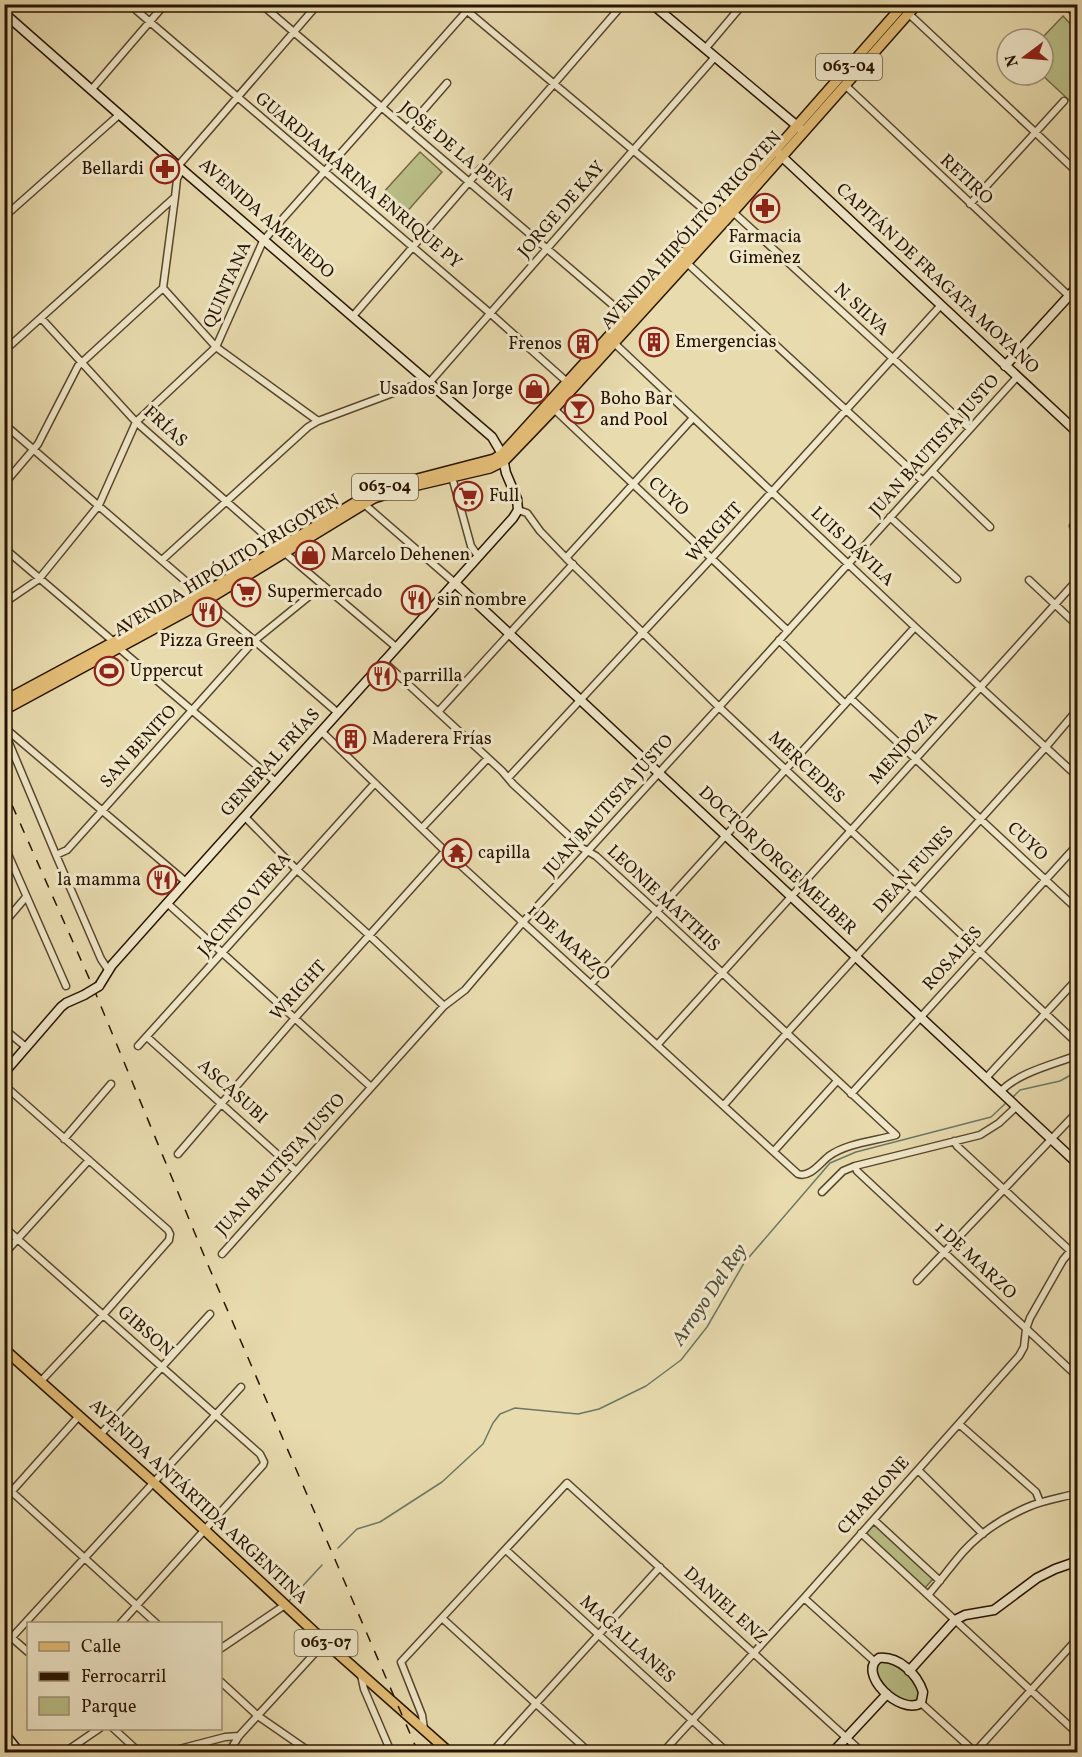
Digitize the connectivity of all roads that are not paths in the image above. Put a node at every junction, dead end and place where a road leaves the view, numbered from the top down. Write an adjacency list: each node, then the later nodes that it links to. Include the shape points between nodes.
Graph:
1 (129, 4): 16 (street, GUARDIAMARINA ENRIQUE PY)
2 (165, 4): 16 (street)
3 (261, 4): 17 (street, JOSÉ DE LA PEÑA)
4 (318, 4): 17 (street)
5 (459, 4): 13 (street)
6 (473, 4): 13 (street, QUINTANA)
7 (623, 4): 21 (street)
8 (652, 4): 18 (street)
9 (743, 4): 18 (street)
10 (917, 4): 12 (main road, AVENIDA HIPÓLITO YRIGOYEN / 063-04)
11 (1065, 4): 15 (street)
12 (903, 8): 22 (main road, AVENIDA HIPÓLITO YRIGOYEN / 063-04); 29 (main road, AVENIDA HIPÓLITO YRIGOYEN / 063-04); 30 (street)
13 (467, 11): 21 (street); 26 (street, QUINTANA)
14 (5, 15): 23 (street, AVENIDA AMENEDO)
15 (1077, 16)
16 (149, 22): 23 (street); 24 (street, GUARDIAMARINA ENRIQUE PY)
17 (294, 33): 24 (street); 26 (street, JOSÉ DE LA PEÑA)
18 (705, 49): 19 (street)
19 (715, 57): 29 (street); 31 (street, JORGE DE KAY)
20 (447, 83): 28 (street)
21 (554, 83): 31 (street); 36 (street)
22 (845, 85): 29 (main road, AVENIDA HIPÓLITO YRIGOYEN / 063-04); 38 (street, RETIRO)
23 (92, 89): 27 (street, AVENIDA AMENEDO)
24 (237, 99): 33 (street); 34 (street, GUARDIAMARINA ENRIQUE PY)
25 (1064, 101): 30 (street)
26 (381, 107): 28 (street, JOSÉ DE LA PEÑA); 34 (street, QUINTANA)
27 (120, 114): 33 (street, AVENIDA AMENEDO); 40 (street)
28 (407, 129): 36 (street, JOSÉ DE LA PEÑA)
29 (801, 129): 32 (main road, AVENIDA HIPÓLITO YRIGOYEN / 063-04)
30 (1036, 132): 35 (street); 38 (street)
31 (634, 150): 41 (street); 44 (street, JORGE DE KAY)
32 (778, 153): 39 (main road, AVENIDA HIPÓLITO YRIGOYEN / 063-04); 41 (main road, AVENIDA HIPÓLITO YRIGOYEN / 063-04); 49 (street, CAPITÁN DE FRAGATA MOYANO)
33 (180, 167): 37 (street); 42 (street, AVENIDA AMENEDO)
34 (325, 172): 42 (street, QUINTANA); 43 (street, GUARDIAMARINA ENRIQUE PY)
35 (1077, 173)
36 (469, 182): 43 (street); 44 (street, JOSÉ DE LA PEÑA)
37 (175, 197): 47 (street); 52 (street)
38 (970, 204): 48 (street, RETIRO)
39 (733, 212): 45 (main road, AVENIDA HIPÓLITO YRIGOYEN / 063-04); 57 (street, N. SILVA)
40 (4, 217)
41 (715, 219): 53 (main road, AVENIDA HIPÓLITO YRIGOYEN / 063-04)
42 (264, 240): 51 (street, AVENIDA AMENEDO); 55 (street, QUINTANA)
43 (414, 247): 50 (street, GUARDIAMARINA ENRIQUE PY); 51 (street)
44 (548, 249): 50 (street, JORGE DE KAY); 53 (street, JOSÉ DE LA PEÑA)
45 (687, 263): 53 (main road, AVENIDA HIPÓLITO YRIGOYEN / 063-04); 64 (street)
46 (1077, 286): 48 (street)
47 (163, 288): 55 (street); 58 (street)
48 (1069, 296): 59 (street)
49 (941, 305): 57 (street, WRIGHT); 59 (street, CAPITÁN DE FRAGATA MOYANO)
50 (491, 314): 61 (street, JORGE DE KAY); 62 (street, GUARDIAMARINA ENRIQUE PY)
51 (353, 316): 61 (street, AVENIDA AMENEDO)
52 (41, 318): 56 (street); 58 (street, FRÍAS)
53 (630, 319): 54 (main road, AVENIDA HIPÓLITO YRIGOYEN / 063-04)
54 (610, 340): 62 (main road, AVENIDA HIPÓLITO YRIGOYEN / 063-04); 63 (main road, AVENIDA HIPÓLITO YRIGOYEN / 063-04); 65 (street, LUIS DÁVILA)
55 (216, 347): 66 (street); 67 (street, QUINTANA)
56 (4, 351)
57 (892, 359): 64 (street, WRIGHT); 69 (street, N. SILVA)
58 (81, 363): 67 (street, FRÍAS); 71 (street)
59 (1005, 366): 60 (street, CAPITÁN DE FRAGATA MOYANO)
60 (1017, 377): 69 (street, JUAN BAUTISTA JUSTO); 70 (street, CAPITÁN DE FRAGATA MOYANO)
61 (428, 381): 66 (street, JORGE DE KAY); 72 (street, AVENIDA AMENEDO, via 492,437)
62 (566, 381): 72 (main road, AVENIDA HIPÓLITO YRIGOYEN / 063-04)
63 (554, 409): 72 (main road, AVENIDA HIPÓLITO YRIGOYEN / 063-04); 77 (street, CUYO)
64 (846, 410): 75 (street); 78 (street, WRIGHT)
65 (693, 418): 77 (street); 78 (street, LUIS DÁVILA)
66 (318, 421): 79 (street, JORGE DE KAY)
67 (136, 422): 79 (street, FRÍAS); 81 (street, QUINTANA)
68 (4, 424): 71 (street)
69 (970, 429): 73 (street, JUAN BAUTISTA JUSTO)
70 (1077, 433)
71 (33, 449): 76 (street); 81 (street)
72 (503, 458): 74 (main road, AVENIDA HIPÓLITO YRIGOYEN / 063-04, via 490,468); 82 (street); 86 (main road, AVENIDA HIPÓLITO YRIGOYEN / 063-04, via 371,493)
73 (932, 471): 75 (street, JUAN BAUTISTA JUSTO); 84 (street)
74 (452, 477): 80 (main road, AVENIDA HIPÓLITO YRIGOYEN / 063-04, via 387,493); 87 (street, via 471,546)
75 (923, 481): 83 (street, JUAN BAUTISTA JUSTO)
76 (4, 484)
77 (633, 484): 88 (street); 89 (street, CUYO)
78 (772, 492): 89 (street, WRIGHT); 92 (street, LUIS DÁVILA)
79 (227, 501): 86 (street, FRÍAS); 90 (street, JORGE DE KAY)
80 (364, 504): 86 (main road, AVENIDA HIPÓLITO YRIGOYEN / 063-04); 97 (street)
81 (99, 505): 90 (street); 93 (street, QUINTANA)
82 (518, 510): 87 (street, GENERAL FRÍAS); 88 (street, MERCEDES, via 526,513)
83 (890, 517): 92 (street, JUAN BAUTISTA JUSTO); 94 (street)
84 (990, 527)
85 (4, 548): 93 (street)
86 (282, 550): 98 (street, FRÍAS); 99 (main road, AVENIDA HIPÓLITO YRIGOYEN / 063-04)
87 (478, 556): 97 (street, GENERAL FRÍAS)
88 (566, 558): 91 (street, MERCEDES)
89 (711, 559): 104 (street, CUYO); 105 (street, WRIGHT)
90 (162, 560): 99 (street)
91 (573, 564): 105 (street, MERCEDES); 106 (street)
92 (848, 564): 103 (street, LUIS DÁVILA); 104 (street, JUAN BAUTISTA JUSTO)
93 (39, 579): 100 (street, QUINTANA); 109 (street)
94 (957, 579)
95 (1077, 579): 101 (street, MENDOZA)
96 (1029, 580): 101 (street)
97 (454, 583): 106 (street, DOCTOR JORGE MELBER); 110 (street, GENERAL FRÍAS)
98 (322, 585): 108 (street, SAN BENITO); 110 (street, FRÍAS)
99 (204, 597): 108 (street); 109 (main road, AVENIDA HIPÓLITO YRIGOYEN / 063-04)
100 (4, 603)
101 (1055, 604): 102 (street); 112 (street, MENDOZA)
102 (1077, 626)
103 (915, 627): 112 (street, LUIS DÁVILA); 115 (street)
104 (788, 631): 107 (street, JUAN BAUTISTA JUSTO)
105 (643, 633): 113 (street, WRIGHT); 116 (street, MERCEDES)
106 (510, 635): 113 (street, DOCTOR JORGE MELBER); 120 (street)
107 (779, 640): 115 (street, CUYO); 116 (street, JUAN BAUTISTA JUSTO)
108 (254, 641): 119 (street, SAN BENITO); 121 (street)
109 (117, 646): 114 (main road, AVENIDA HIPÓLITO YRIGOYEN / 063-04); 118 (main road, AVENIDA HIPÓLITO YRIGOYEN / 063-04); 119 (street)
110 (396, 647): 111 (street, GENERAL FRÍAS)
111 (383, 661): 120 (street, LEONIE MATTHIS); 121 (street, GENERAL FRÍAS)
112 (980, 686): 124 (street, LUIS DÁVILA); 126 (street, MENDOZA)
113 (580, 700): 128 (street, DOCTOR JORGE MELBER); 130 (street, WRIGHT)
114 (4, 701)
115 (847, 701): 126 (street, CUYO); 127 (street)
116 (720, 707): 127 (street, MERCEDES); 128 (street, JUAN BAUTISTA JUSTO)
117 (1077, 709): 124 (street, DEAN FUNES)
118 (4, 710)
119 (192, 711): 131 (street); 133 (street, SAN BENITO)
120 (438, 712): 125 (street, LEONIE MATTHIS)
121 (338, 713): 123 (street, GENERAL FRÍAS)
122 (4, 729): 133 (street); 143 (street)
123 (321, 732): 131 (street, GENERAL FRÍAS); 132 (street, 1 DE MARZO)
124 (1046, 748): 129 (street, LUIS DÁVILA); 135 (street, DEAN FUNES)
125 (488, 758): 130 (street, LEONIE MATTHIS); 136 (street)
126 (915, 758): 135 (street, CUYO); 137 (street, MENDOZA)
127 (785, 769): 137 (street, MERCEDES); 138 (street)
128 (659, 773): 138 (street, DOCTOR JORGE MELBER); 142 (street, JUAN BAUTISTA JUSTO)
129 (1077, 777)
130 (508, 778): 142 (street, LEONIE MATTHIS)
131 (276, 782): 134 (street, GENERAL FRÍAS)
132 (375, 783): 136 (street, 1 DE MARZO); 144 (street, JACINTO VIERA)
133 (102, 810): 143 (street, SAN BENITO, via 67,850); 146 (street)
134 (245, 817): 144 (street); 146 (street, GENERAL FRÍAS)
135 (980, 819): 145 (street, CUYO); 147 (street, DEAN FUNES)
136 (422, 828): 141 (street, 1 DE MARZO)
137 (850, 830): 147 (street, MERCEDES); 149 (street, MENDOZA)
138 (726, 835): 149 (street, DOCTOR JORGE MELBER); 152 (street)
139 (1077, 844): 145 (street, ROSALES)
140 (4, 845): 148 (street)
141 (445, 851): 153 (street, 1 DE MARZO); 155 (street, WRIGHT)
142 (588, 851): 152 (street, LEONIE MATTHIS); 153 (street, JUAN BAUTISTA JUSTO)
143 (56, 855): 159 (street)
144 (296, 869): 155 (street); 157 (street, JACINTO VIERA)
145 (1045, 880): 151 (street, CUYO); 156 (street, ROSALES)
146 (186, 882): 150 (street, GENERAL FRÍAS)
147 (916, 891): 156 (street, MERCEDES); 158 (street, DEAN FUNES)
148 (26, 897): 154 (street); 163 (street)
149 (791, 897): 158 (street, DOCTOR JORGE MELBER); 160 (street, MENDOZA)
150 (167, 903): 157 (street); 159 (street, GENERAL FRÍAS)
151 (1077, 910)
152 (656, 911): 160 (street, LEONIE MATTHIS); 162 (street)
153 (523, 922): 162 (street, 1 DE MARZO); 164 (street, JUAN BAUTISTA JUSTO, via 465,990)
154 (4, 923)
155 (369, 935): 164 (street); 167 (street, WRIGHT)
156 (981, 952): 165 (street, MERCEDES); 166 (street, ROSALES)
157 (223, 953): 167 (street); 170 (street, JACINTO VIERA)
158 (856, 957): 166 (street, DOCTOR JORGE MELBER); 169 (street, DEAN FUNES)
159 (109, 971): 174 (street, GENERAL FRÍAS, bridge, via 99,986 66,1003)
160 (721, 973): 169 (street, LEONIE MATTHIS); 171 (street, MENDOZA)
161 (1077, 978): 165 (street)
162 (591, 984): 171 (street, 1 DE MARZO)
163 (66, 986)
164 (444, 1006): 181 (street, JUAN BAUTISTA JUSTO)
165 (1046, 1014): 172 (street, MERCEDES); 177 (street)
166 (921, 1017): 177 (street, DOCTOR JORGE MELBER); 182 (street, ROSALES)
167 (295, 1018): 181 (street); 184 (street, WRIGHT)
168 (4, 1029): 174 (street)
169 (786, 1034): 178 (street, LEONIE MATTHIS); 185 (street, DEAN FUNES)
170 (147, 1037): 173 (street, JACINTO VIERA); 184 (street, ASCASUBI)
171 (658, 1044): 185 (street, 1 DE MARZO)
172 (1077, 1044)
173 (138, 1046)
174 (26, 1047): 176 (street, GENERAL FRÍAS)
175 (1077, 1055): 183 (street, via 1017,1078)
176 (4, 1072)
177 (986, 1078): 183 (street, DOCTOR JORGE MELBER)
178 (837, 1082): 182 (street, LEONIE MATTHIS); 191 (street)
179 (111, 1084): 188 (street)
180 (4, 1085): 188 (street)
181 (370, 1087): 196 (street, JUAN BAUTISTA JUSTO)
182 (851, 1094): 197 (street, LEONIE MATTHIS, via 896,1135 840,1150 810,1173)
183 (1002, 1094): 186 (street, DOCTOR JORGE MELBER)
184 (221, 1103): 192 (street, WRIGHT); 196 (street, ASCASUBI)
185 (724, 1105): 191 (street, 1 DE MARZO)
186 (1014, 1105): 189 (street, DOCTOR JORGE MELBER); 190 (street, via 999,1124)
187 (1077, 1111): 189 (street)
188 (64, 1138): 193 (street)
189 (1051, 1139): 194 (street, DOCTOR JORGE MELBER); 198 (street)
190 (954, 1141): 195 (street); 198 (street)
191 (774, 1151): 197 (street, 1 DE MARZO)
192 (178, 1154)
193 (89, 1160): 201 (street); 210 (street, via 170,1234 169,1240)
194 (1077, 1164)
195 (855, 1166): 199 (street, via 843,1171); 204 (street, 1 DE MARZO)
196 (296, 1171): 206 (street, JUAN BAUTISTA JUSTO)
197 (798, 1174)
198 (1004, 1189): 203 (street); 204 (street)
199 (822, 1192)
200 (4, 1227): 201 (street, GIBSON)
201 (18, 1239): 205 (street); 210 (street, GIBSON)
202 (1077, 1242): 203 (street, CHARLONE)
203 (1069, 1251): 207 (street); 211 (street, CHARLONE)
204 (944, 1253): 208 (street); 211 (street, 1 DE MARZO)
205 (4, 1254)
206 (222, 1254)
207 (1077, 1258)
208 (917, 1281)
209 (210, 1314): 213 (street)
210 (103, 1315): 213 (street, GIBSON); 215 (street)
211 (1026, 1329): 214 (street, 1 DE MARZO); 219 (street, CHARLONE, via 1022,1352)
212 (4, 1348): 215 (main road, AVENIDA ANTÁRTIDA ARGENTINA / 063-07)
213 (162, 1367): 217 (street, GIBSON); 220 (street)
214 (1077, 1374)
215 (41, 1381): 218 (main road, AVENIDA ANTÁRTIDA ARGENTINA / 063-07)
216 (241, 1387): 217 (street)
217 (216, 1414): 222 (street); 229 (street, GIBSON, via 264,1462)
218 (79, 1416): 220 (main road, AVENIDA ANTÁRTIDA ARGENTINA / 063-07); 223 (street)
219 (959, 1424): 221 (street, CHARLONE); 226 (street, via 1036,1492)
220 (100, 1435): 222 (main road, AVENIDA ANTÁRTIDA ARGENTINA / 063-07)
221 (918, 1470): 228 (street, CHARLONE); 231 (street)
222 (153, 1482): 229 (main road, AVENIDA ANTÁRTIDA ARGENTINA / 063-07); 233 (street)
223 (12, 1492): 225 (street); 233 (street)
224 (1075, 1494): 226 (street); 227 (street)
225 (4, 1500)
226 (1040, 1502): 231 (street)
227 (1077, 1513)
228 (874, 1520): 230 (street, CHARLONE); 236 (street)
229 (205, 1531): 239 (street); 240 (main road, AVENIDA ANTÁRTIDA ARGENTINA / 063-07)
230 (861, 1533): 237 (street); 238 (street, CHARLONE)
231 (983, 1534): 236 (street)
232 (506, 1550): 235 (street, DANIEL ENZ, via 567,1484); 241 (street); 246 (street, MAGALLANES)
233 (84, 1557): 239 (street); 247 (street)
234 (1077, 1561): 242 (street, via 1037,1578 994,1610)
235 (660, 1568): 246 (street); 253 (street, DANIEL ENZ)
236 (940, 1581): 237 (street)
237 (928, 1595): 242 (street)
238 (804, 1598): 253 (street, CHARLONE); 254 (street)
239 (137, 1605): 243 (street); 244 (street)
240 (285, 1605): 249 (main road, AVENIDA ANTÁRTIDA ARGENTINA / 063-07); 251 (street)
241 (442, 1618): 261 (street); 264 (street, via 401,1662)
242 (955, 1620): 255 (street); 258 (street)
243 (121, 1622)
244 (156, 1622)
245 (4, 1631): 247 (street)
246 (599, 1635): 261 (street); 263 (street, MAGALLANES)
247 (12, 1638): 250 (street); 252 (street)
248 (1077, 1638): 258 (street)
249 (325, 1642): 256 (main road, AVENIDA ANTÁRTIDA ARGENTINA / 063-07); 262 (street)
250 (4, 1646)
251 (222, 1648)
252 (27, 1651)
253 (754, 1653): 263 (street, CHARLONE); 270 (street, DANIEL ENZ)
254 (874, 1661): 255 (street, via 890,1659); 259 (street, via 874,1677)
255 (909, 1671): 260 (street, via 921,1687)
256 (361, 1674): 264 (main road, AVENIDA ANTÁRTIDA ARGENTINA / 063-07); 277 (street)
257 (222, 1683): 262 (street)
258 (1031, 1690): 268 (street); 285 (street)
259 (887, 1694): 260 (street, via 905,1705); 270 (street)
260 (921, 1703): 285 (street)
261 (537, 1704): 279 (street); 280 (street)
262 (258, 1716): 269 (street); 276 (street)
263 (693, 1721): 281 (street, CHARLONE); 282 (street, MAGALLANES)
264 (424, 1729): 278 (main road, AVENIDA ANTÁRTIDA ARGENTINA / 063-07)
265 (97, 1730): 272 (street)
266 (115, 1730): 273 (street)
267 (4, 1733): 271 (street)
268 (1077, 1734)
269 (239, 1736): 274 (street); 275 (street)
270 (846, 1738): 283 (street); 284 (street, DANIEL ENZ)
271 (18, 1752)
272 (65, 1752)
273 (139, 1752)
274 (168, 1752)
275 (229, 1752)
276 (310, 1752)
277 (390, 1752)
278 (449, 1752)
279 (492, 1752)
280 (589, 1752)
281 (663, 1752)
282 (727, 1752)
283 (833, 1752)
284 (862, 1752)
285 (975, 1752)

